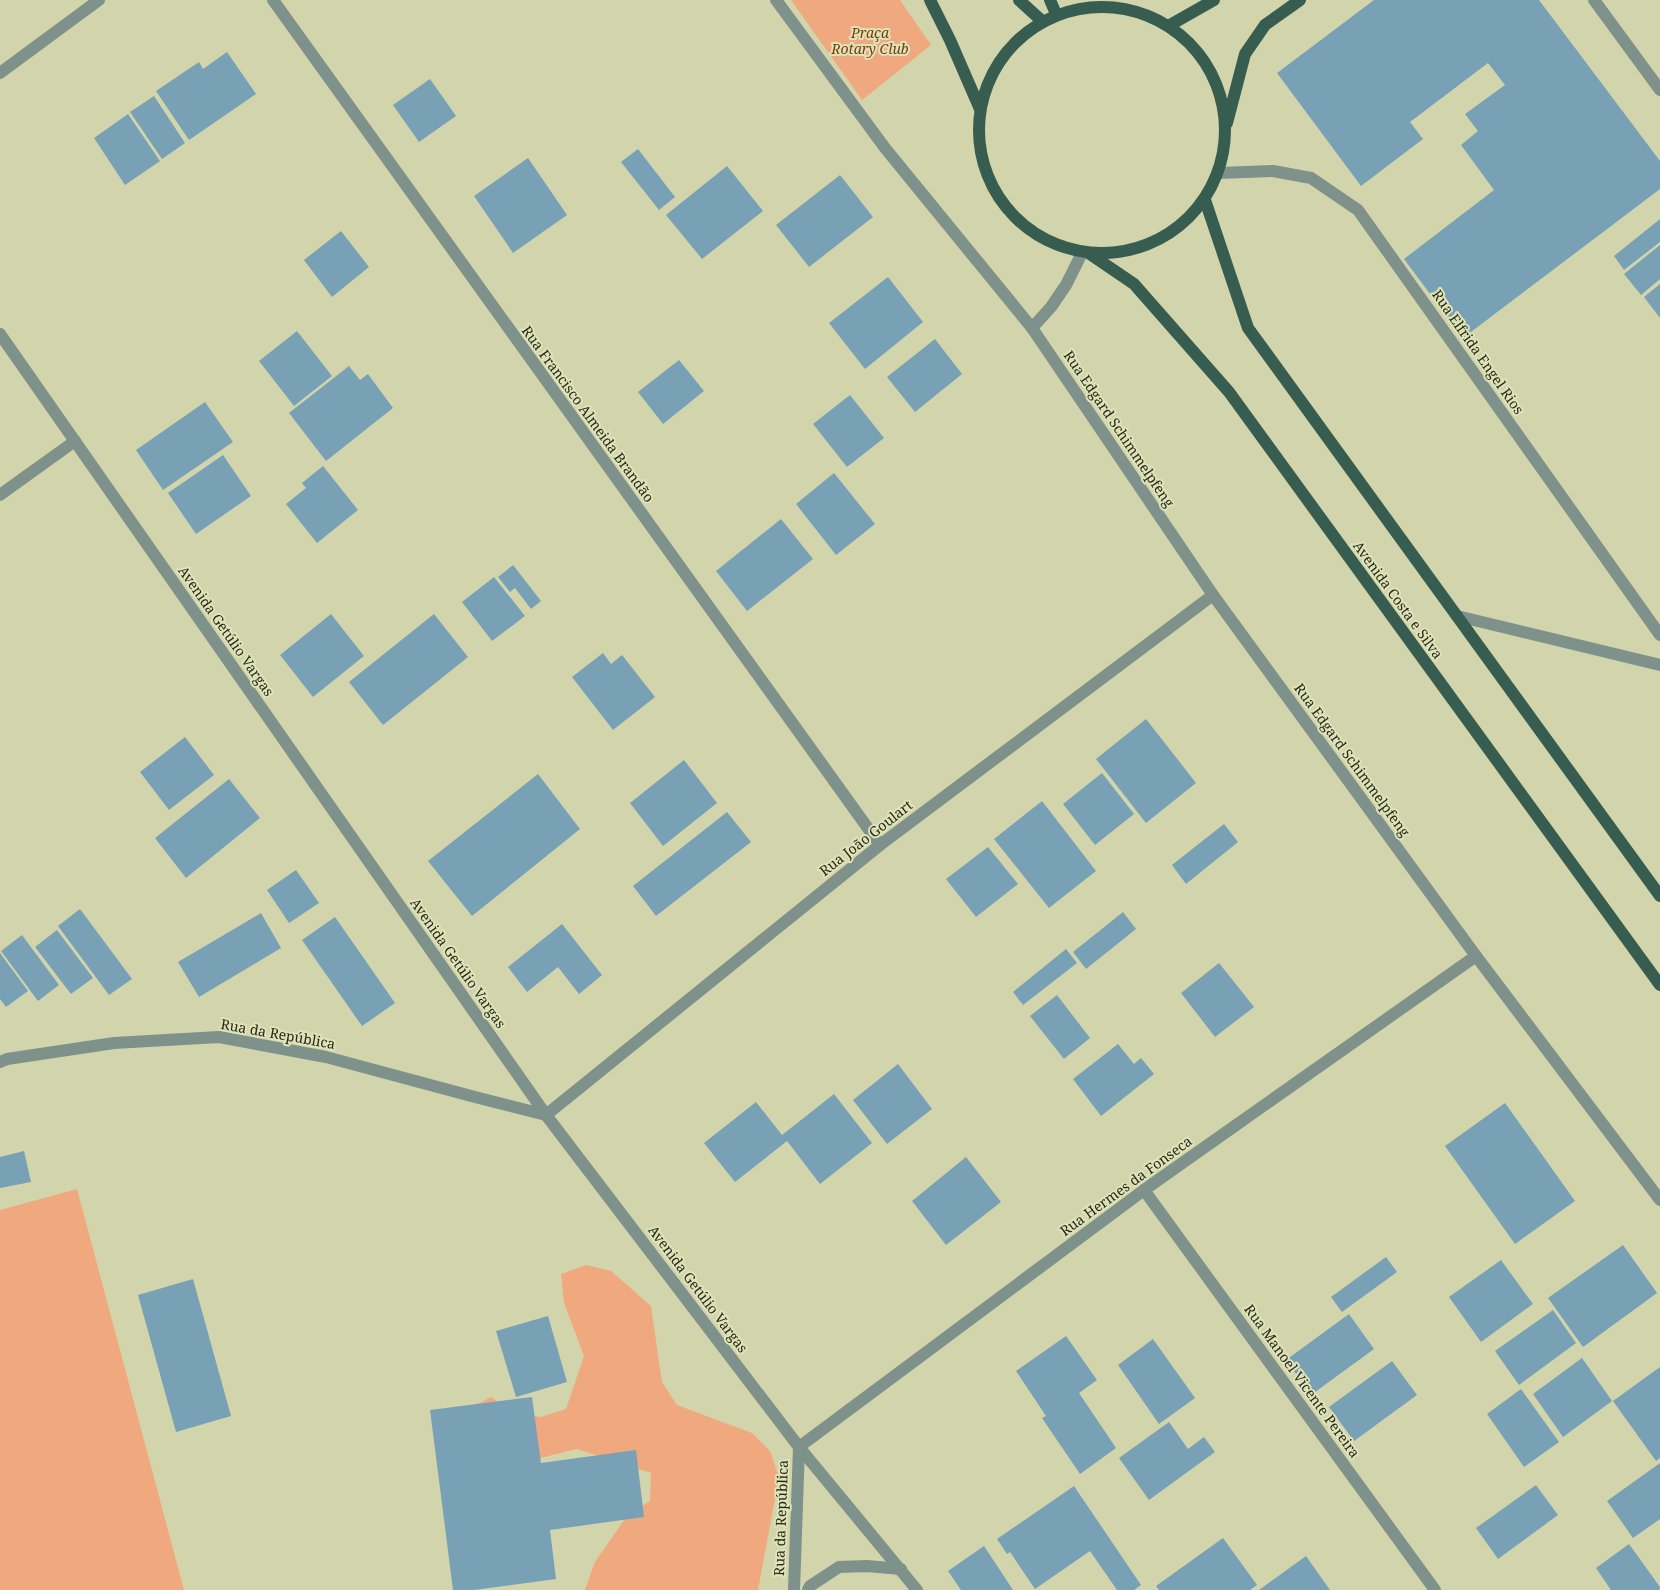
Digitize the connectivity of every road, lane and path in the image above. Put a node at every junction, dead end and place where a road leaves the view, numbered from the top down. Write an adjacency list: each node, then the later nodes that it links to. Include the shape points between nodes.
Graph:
1 (98, 0): 14 (street)
2 (273, 0): 29 (street, Rua Francisco Almeida Brandão)
3 (776, 0): 21 (street, Rua Edgard Schimmelpfeng, via 886,148)
4 (930, 0): 16 (main road, Avenida Costa e Silva)
5 (1019, 0): 12 (main road)
6 (1050, 0): 11 (main road)
7 (1214, 0): 13 (main road)
8 (1300, 0): 17 (main road, via 1266,26 1245,54)
9 (1594, 0): 15 (street)
10 (1124, 4): 11 (main road, Avenida Costa e Silva, via 1092,5); 13 (main road, Avenida Costa e Silva)
11 (1056, 14): 12 (main road, Avenida Costa e Silva)
12 (1042, 20): 16 (main road, Avenida Costa e Silva, via 1001,58 987,82)
13 (1170, 25): 17 (main road, Avenida Costa e Silva, via 1211,68)
14 (0, 73)
15 (1660, 90)
16 (980, 109): 20 (main road, Avenida Costa e Silva, via 978,131 986,174 1008,211 1041,238)
17 (1227, 125): 18 (main road, Avenida Costa e Silva)
18 (1219, 173): 19 (main road, Avenida Costa e Silva); 27 (street, Rua Elfrida Engel Rios, via 1273,171 1311,178 1358,210)
19 (1205, 200): 20 (main road, Avenida Costa e Silva, via 1174,232 1134,250); 26 (main road, via 1248,328)
20 (1086, 253): 21 (street, via 1051,307); 32 (main road, Avenida Costa e Silva, via 1134,284 1229,392)
21 (1032, 328): 25 (street, Rua Edgard Schimmelpfeng)
22 (0, 334): 23 (street, Avenida Getúlio Vargas)
23 (75, 441): 24 (street); 34 (street, Avenida Getúlio Vargas)
24 (0, 495)
25 (1212, 594): 29 (street, Rua João Goulart); 31 (street, Rua Edgard Schimmelpfeng)
26 (1457, 616): 28 (street); 30 (main road)
27 (1660, 635)
28 (1660, 665)
29 (880, 845): 34 (street, Rua João Goulart)
30 (1660, 896)
31 (1476, 956): 35 (street, Rua Hermes da Fonseca); 36 (street, Rua Edgard Schimmelpfeng)
32 (1660, 985)
33 (0, 1062): 34 (street, Rua da República, via 114,1043 219,1037 326,1057)
34 (546, 1115): 37 (street, Avenida Getúlio Vargas)
35 (1144, 1190): 37 (street, Rua Hermes da Fonseca); 42 (street, Rua Manoel Vicente Pereira)
36 (1660, 1200)
37 (798, 1447): 38 (street, Avenida Getúlio Vargas); 39 (street, Rua da República)
38 (901, 1569): 40 (street, via 838,1567); 41 (street, Avenida Getúlio Vargas)
39 (794, 1590)
40 (808, 1590)
41 (917, 1590)
42 (1435, 1590)

